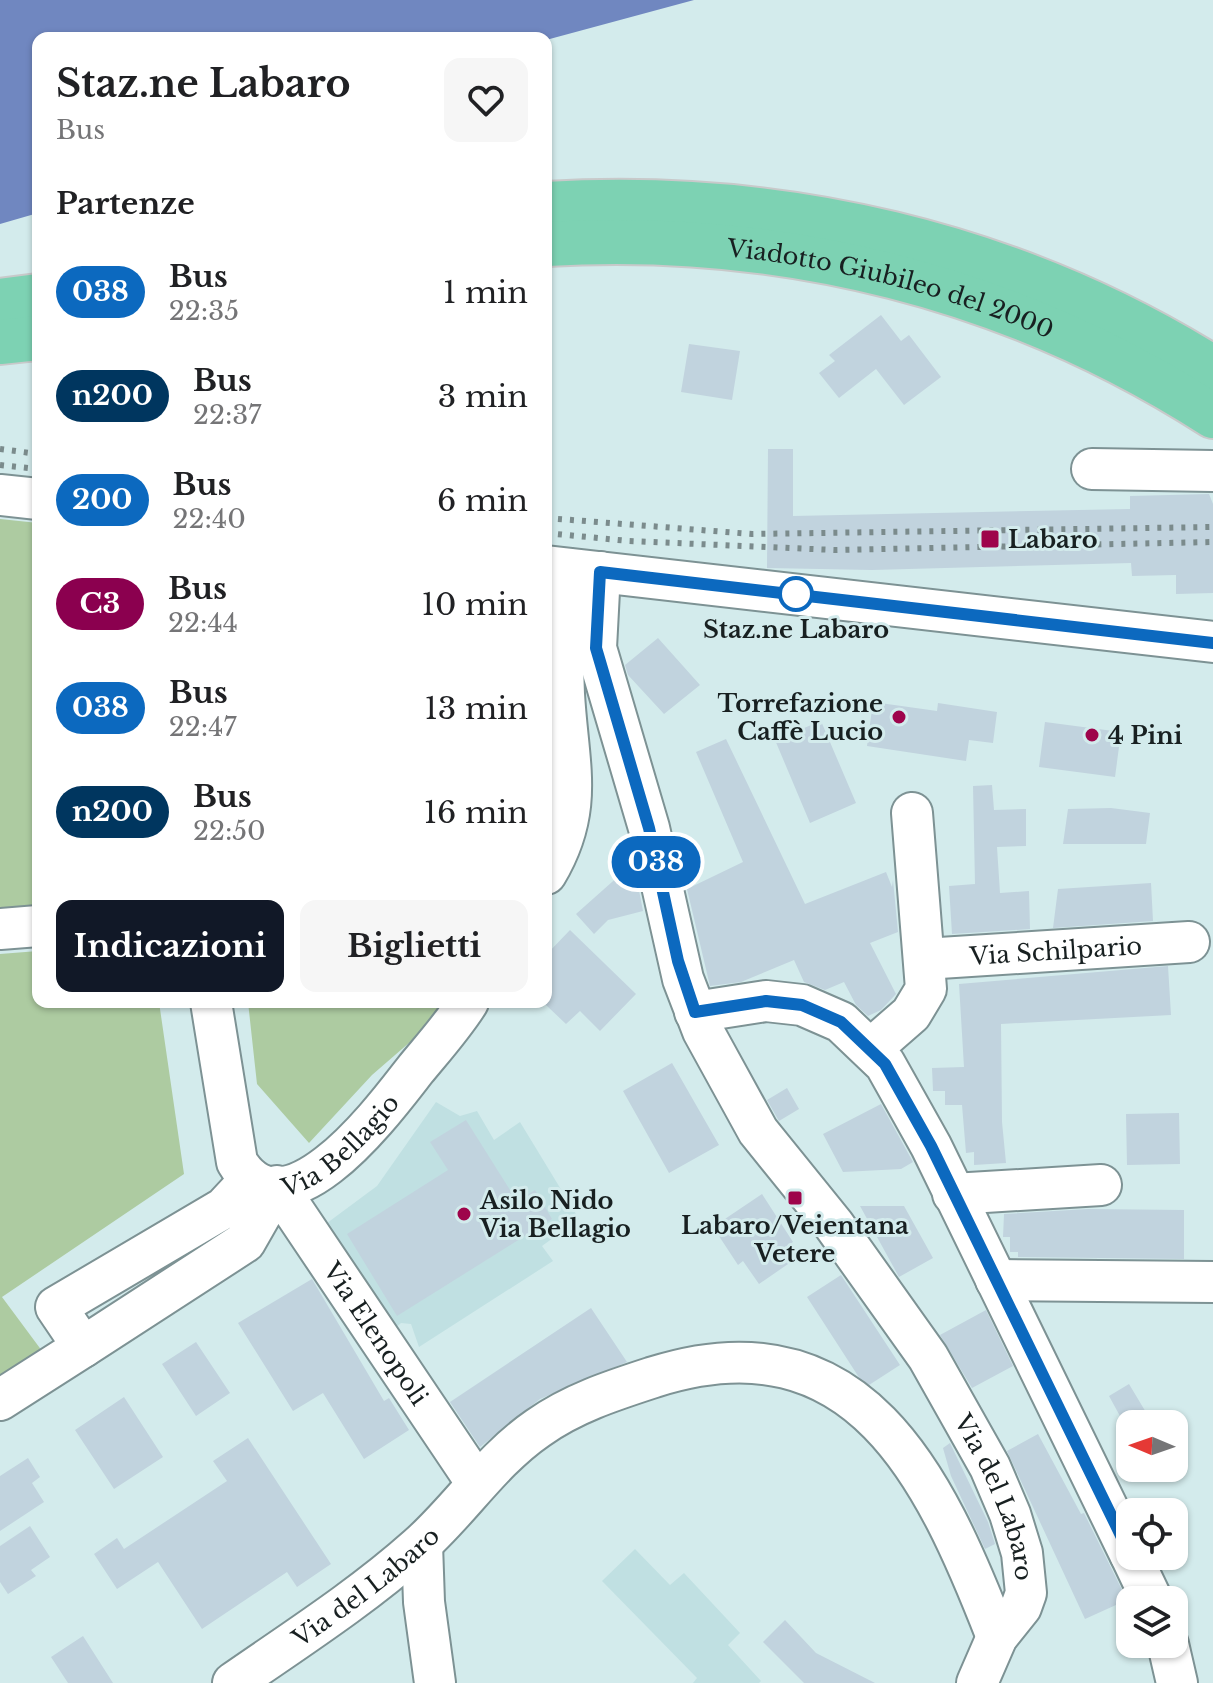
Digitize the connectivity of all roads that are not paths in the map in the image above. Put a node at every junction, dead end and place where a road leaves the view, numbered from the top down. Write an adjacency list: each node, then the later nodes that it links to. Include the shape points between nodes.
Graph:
1 (552, 204): 7 (highway, Viadotto Giubileo del 2000, via 650,201 762,208 908,236 1055,287)
2 (552, 244): 8 (highway, Viadotto Giubileo del 2000, via 699,244 812,257 895,274 1049,327)
3 (32, 297): 4 (highway)
4 (0, 301)
5 (32, 339): 6 (highway)
6 (0, 342)
7 (1213, 368)
8 (1213, 416)
9 (1092, 469): 10 (street)
10 (1213, 471)
11 (0, 495): 12 (street)
12 (32, 498)
13 (571, 569): 14 (street); 16 (street, via 563,654 572,801 564,843); 23 (street, Via del Labaro, via 649,828 678,961)
14 (1213, 642)
15 (912, 813): 20 (street)
16 (552, 864)
17 (32, 926): 18 (street)
18 (0, 929)
19 (1189, 942): 20 (street, Via Schilpario)
20 (924, 959): 24 (street, via 924,998)
21 (212, 1008): 25 (street, Via Bellagio, via 235,1154 242,1170)
22 (463, 1008): 25 (street, Via Bellagio, via 347,1152 306,1179)
23 (695, 1012): 24 (street, via 790,1002 831,1016); 34 (street, Via del Labaro, via 753,1124 900,1316 990,1467 1014,1526 1025,1582 1021,1607)
24 (872, 1048): 27 (street, via 898,1083)
25 (264, 1182): 30 (street, via 245,1242); 31 (street, Via Elenopoli)
26 (1101, 1185): 27 (street)
27 (953, 1194): 28 (street)
28 (996, 1280): 29 (street); 32 (street)
29 (1213, 1282)
30 (0, 1400)
31 (476, 1482): 33 (street, Via del Labaro); 34 (street, Via del Labaro, via 535,1430 597,1396 698,1366 760,1361 790,1366 847,1398 904,1451 951,1526)
32 (1116, 1526)
33 (422, 1544): 36 (street, Via del Labaro); 37 (street)
34 (997, 1637): 38 (street)
35 (1171, 1658): 39 (street)
36 (233, 1683)
37 (435, 1683)
38 (977, 1683)
39 (1177, 1683)

